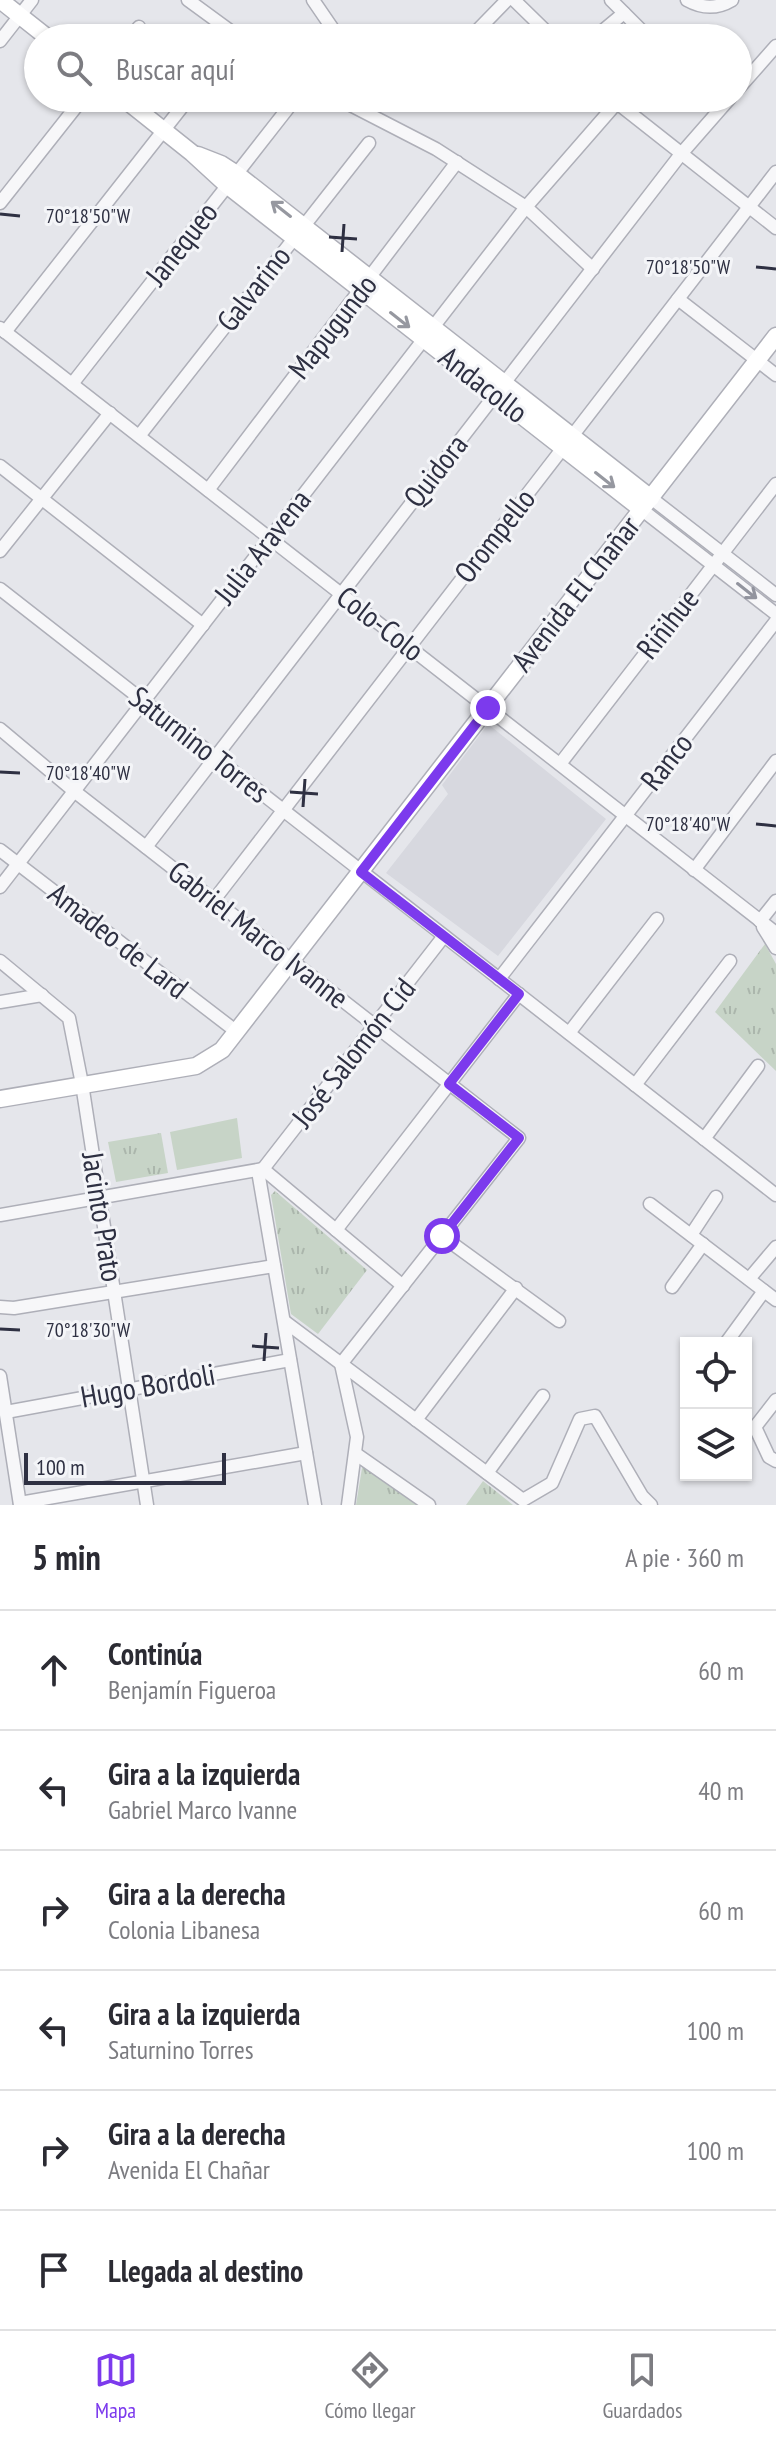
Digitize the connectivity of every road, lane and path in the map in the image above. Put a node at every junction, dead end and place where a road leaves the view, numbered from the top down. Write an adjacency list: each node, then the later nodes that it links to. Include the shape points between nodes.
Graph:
1 (0, 0): 11 (street)
2 (32, 0): 11 (street)
3 (188, 0): 13 (street)
4 (313, 0): 14 (street)
5 (507, 0): 15 (street)
6 (514, 0): 16 (street)
7 (611, 0): 10 (street)
8 (687, 0): 9 (street, via 712,8)
9 (732, 0)
10 (624, 13): 17 (street); 18 (street)
11 (19, 15): 12 (street); 19 (street)
12 (30, 24)
13 (221, 24)
14 (329, 24)
15 (484, 24)
16 (539, 24)
17 (611, 24)
18 (635, 24)
19 (0, 41)
20 (776, 46): 21 (street)
21 (752, 73)
22 (72, 112): 36 (street)
23 (140, 112): 30 (street, Andacollo)
24 (178, 112): 30 (street)
25 (285, 112): 35 (street, Janequeo)
26 (364, 112): 33 (street)
27 (606, 112): 37 (street, Julia Aravena)
28 (630, 112): 32 (street)
29 (718, 112): 32 (street, Quidora)
30 (164, 131): 35 (street, Andacollo); 44 (street)
31 (369, 143): 40 (street, Galvarino)
32 (681, 154): 38 (street); 41 (street, Quidora)
33 (457, 162): 37 (street); 42 (street, Mapugundo)
34 (776, 172): 38 (street, Orompello)
35 (233, 180): 40 (street, Andacollo); 49 (street, Janequeo)
36 (0, 203)
37 (526, 207): 41 (street); 45 (street, Julia Aravena)
38 (749, 207): 39 (street); 43 (street, Orompello)
39 (776, 228)
40 (299, 232): 42 (street, Andacollo); 52 (street, Galvarino)
41 (593, 269): 50 (street, Quidora)
42 (365, 284): 45 (street, Andacollo); 56 (street, Mapugundo)
43 (678, 299): 47 (street); 53 (street, Orompello)
44 (2, 330): 49 (street, Colo-Colo)
45 (428, 333): 50 (street, Andacollo); 59 (street, Julia Aravena)
46 (776, 336): 47 (street, Avenida El Chañar)
47 (757, 361): 48 (street); 58 (street, Avenida El Chañar)
48 (776, 375)
49 (72, 384): 51 (street, Colo-Colo)
50 (500, 389): 53 (street, Andacollo); 64 (street, Quidora)
51 (110, 413): 52 (street, Colo-Colo); 57 (street)
52 (139, 436): 56 (street, Colo-Colo)
53 (568, 442): 58 (street, Andacollo); 69 (street, Orompello)
54 (0, 466): 57 (street)
55 (776, 484): 61 (street, Riñihue)
56 (208, 490): 59 (street, Colo-Colo)
57 (41, 498): 60 (street); 68 (street)
58 (646, 503): 61 (street, Andacollo); 62 (street, Andacollo); 71 (street, Avenida El Chañar)
59 (270, 538): 64 (street, Colo-Colo); 68 (street, Julia Aravena)
60 (0, 551)
61 (723, 553): 62 (street, Riñihue); 65 (street, Andacollo)
62 (713, 565): 66 (street, Andacollo, one-way to 66); 75 (street, Riñihue)
63 (0, 589): 70 (street, Saturnino Torres)
64 (341, 594): 69 (street, Colo-Colo); 73 (street, Quidora)
65 (776, 595)
66 (776, 614)
67 (776, 621): 78 (street, Ranco)
68 (203, 625): 70 (street, Julia Aravena)
69 (409, 647): 71 (street, Colo-Colo); 77 (street, Orompello)
70 (144, 702): 73 (street, Saturnino Torres); 76 (street, Julia Aravena)
71 (488, 708): 75 (street, Colo-Colo); 83 (street, Avenida El Chañar)
72 (0, 729): 76 (street, Gabriel Marco Ivanne)
73 (215, 757): 77 (street, Saturnino Torres); 79 (street, Quidora)
74 (776, 761): 82 (street)
75 (560, 764): 78 (street, Colo-Colo)
76 (74, 791): 79 (street, Gabriel Marco Ivanne); 81 (street, Julia Aravena)
77 (283, 810): 83 (street, Saturnino Torres); 85 (street, Orompello)
78 (625, 816): 82 (street, Colo-Colo); 95 (street, Ranco)
79 (146, 847): 85 (street, Gabriel Marco Ivanne)
80 (0, 850): 81 (street, Amadeo de Lard)
81 (18, 864): 84 (street, Julia Aravena); 100 (street, Amadeo de Lard)
82 (694, 870): 88 (street, Colo-Colo)
83 (361, 872): 90 (street, Saturnino Torres); 93 (street, Avenida El Chañar)
84 (0, 887)
85 (214, 900): 93 (street, Gabriel Marco Ivanne)
86 (776, 901): 88 (street)
87 (657, 919): 101 (street)
88 (760, 921): 89 (street, Colo-Colo); 91 (street, Colo-Colo)
89 (776, 933)
90 (444, 936): 95 (street, Saturnino Torres); 99 (street, José Salomón Cid)
91 (776, 948)
92 (0, 961): 97 (street, Jacinto Prato)
93 (292, 961): 99 (street, Gabriel Marco Ivanne); 100 (street, Avenida El Chañar)
94 (730, 961): 105 (street)
95 (499, 979): 96 (street, Saturnino Torres)
96 (519, 994): 101 (street, Saturnino Torres); 104 (street)
97 (42, 995): 98 (street); 103 (street, Jacinto Prato, via 69,1018)
98 (0, 1002)
99 (375, 1026): 104 (street, Gabriel Marco Ivanne); 108 (street, José Salomón Cid)
100 (237, 1032): 103 (street, Avenida El Chañar, via 213,1058 196,1066)
101 (569, 1033): 105 (street, Saturnino Torres)
102 (758, 1066): 107 (street)
103 (82, 1084): 106 (street, Avenida El Chañar); 110 (street, Jacinto Prato)
104 (449, 1084): 114 (street); 116 (street, Gabriel Marco Ivanne, via 519,1138)
105 (635, 1085): 107 (street, Saturnino Torres)
106 (0, 1099)
107 (704, 1139): 109 (street, Saturnino Torres)
108 (261, 1170): 110 (street); 114 (street); 119 (street)
109 (776, 1194)
110 (98, 1197): 113 (street); 125 (street, Jacinto Prato)
111 (716, 1197): 115 (street)
112 (650, 1204): 115 (street)
113 (0, 1215)
114 (336, 1230): 121 (street)
115 (691, 1235): 117 (street)
116 (442, 1236): 121 (street); 123 (street)
117 (703, 1244): 120 (street); 122 (street)
118 (776, 1247): 120 (street)
119 (274, 1266): 125 (street); 128 (street)
120 (749, 1279): 124 (street)
121 (403, 1286): 132 (street)
122 (672, 1287)
123 (516, 1288): 129 (street); 138 (street)
124 (764, 1291): 126 (street); 130 (street)
125 (113, 1292): 127 (street); 134 (street, Jacinto Prato)
126 (776, 1300)
127 (0, 1307)
128 (284, 1321): 131 (street); 132 (street)
129 (559, 1321)
130 (730, 1337)
131 (290, 1360): 134 (street, Hugo Bordoli); 139 (street)
132 (341, 1364): 138 (street); 140 (street)
133 (0, 1376): 137 (street)
134 (129, 1390): 137 (street, Hugo Bordoli); 143 (street, Jacinto Prato)
135 (543, 1396): 142 (street)
136 (776, 1400): 141 (street, via 755,1427)
137 (6, 1412): 144 (street)
138 (416, 1420): 142 (street)
139 (306, 1453): 143 (street); 146 (street)
140 (356, 1454): 147 (street); 148 (street)
141 (776, 1461)
142 (487, 1473): 149 (street, via 523,1500 552,1483 580,1419 595,1416)
143 (143, 1483): 144 (street); 145 (street, Jacinto Prato)
144 (20, 1504)
145 (147, 1505)
146 (315, 1505)
147 (348, 1505)
148 (429, 1505)
149 (651, 1505)

